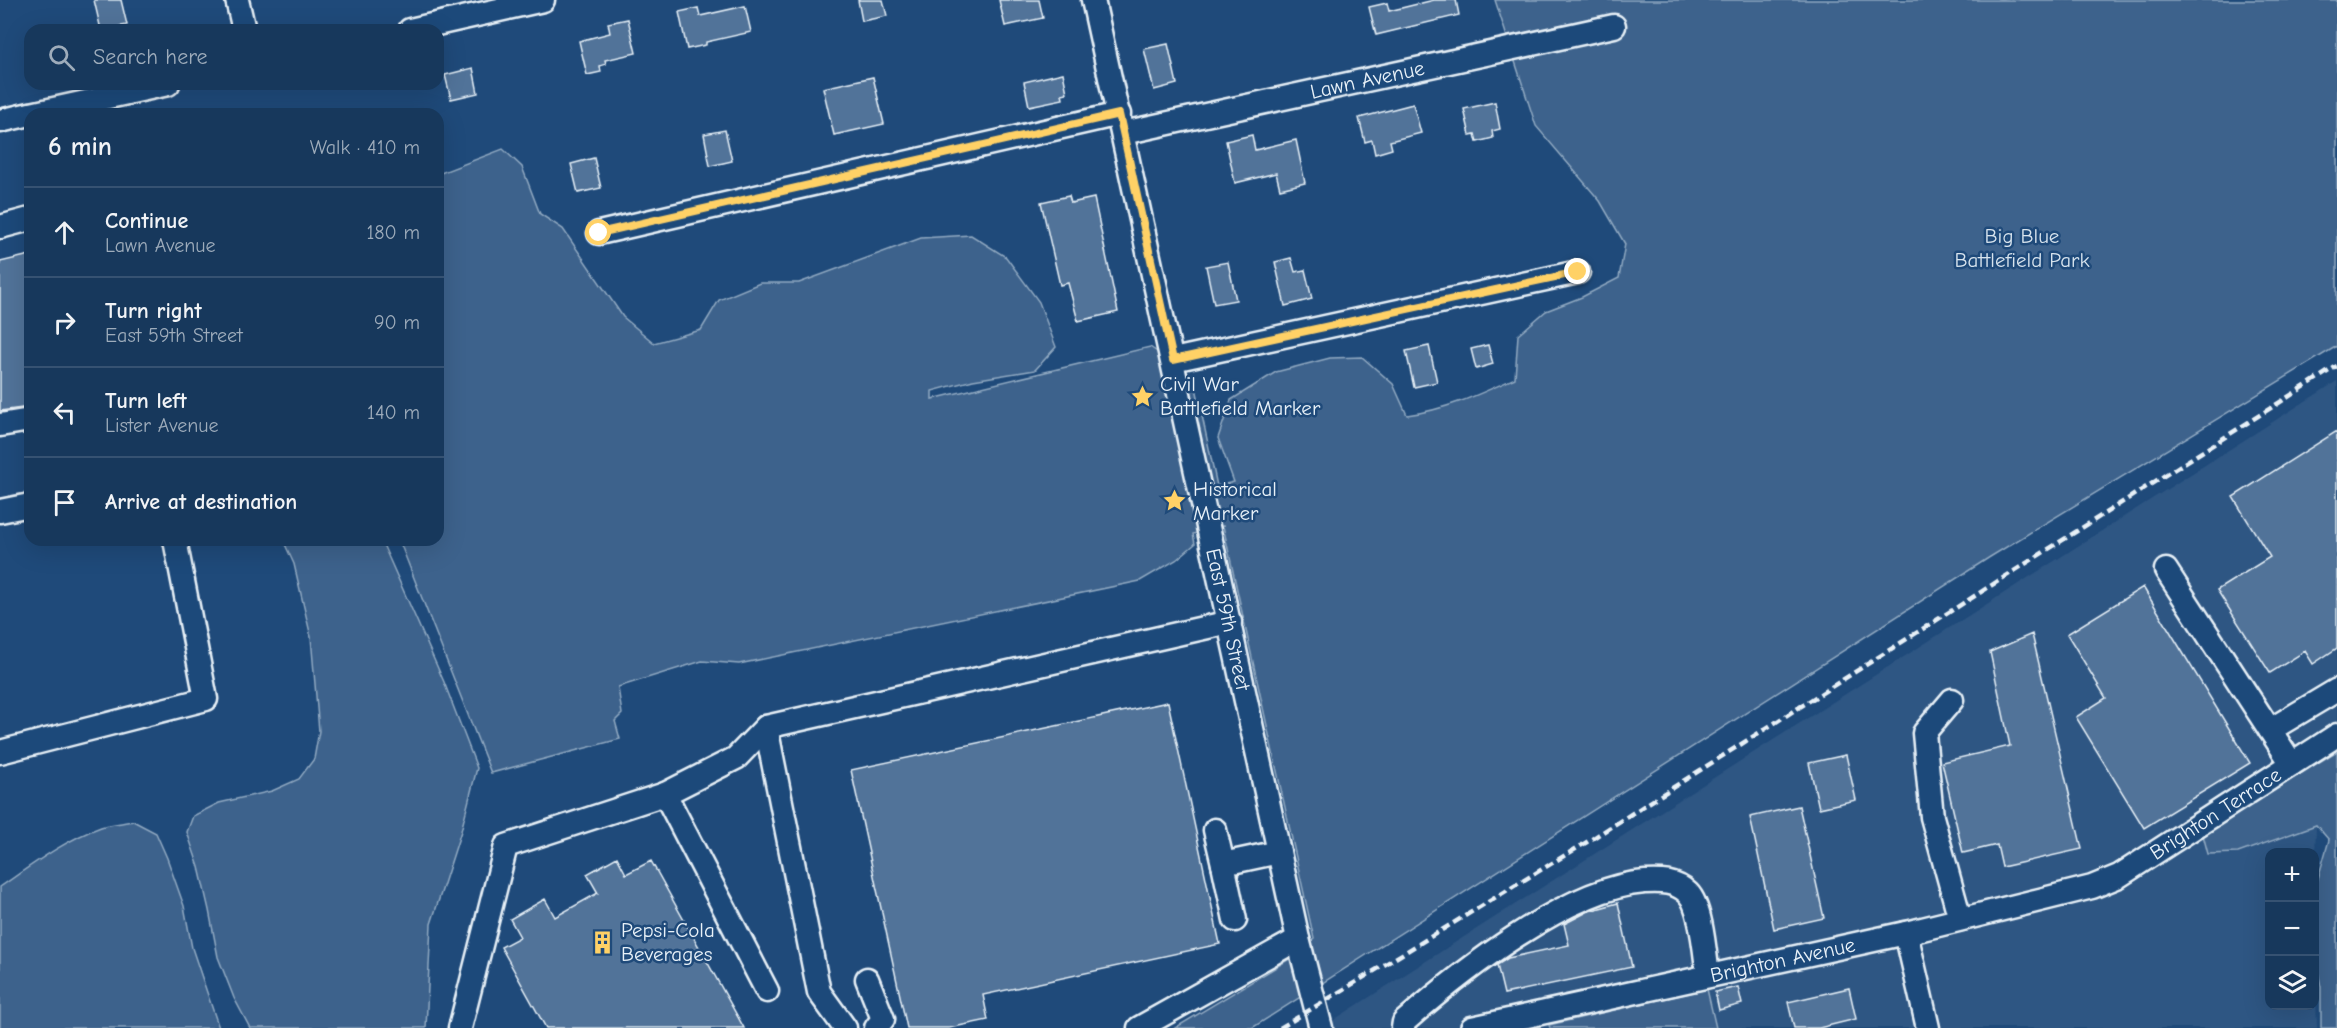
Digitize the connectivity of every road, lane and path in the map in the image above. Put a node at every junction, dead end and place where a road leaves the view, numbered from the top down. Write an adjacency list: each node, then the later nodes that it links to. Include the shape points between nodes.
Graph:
1 (237, 0): 5 (street)
2 (543, 0): 4 (street)
3 (1093, 0): 12 (street, East 59th Street)
4 (469, 8): 6 (street)
5 (243, 24)
6 (427, 24)
7 (1614, 26): 12 (street, Lawn Avenue)
8 (145, 90): 9 (street)
9 (77, 108)
10 (24, 115): 11 (street)
11 (0, 121)
12 (1121, 123): 15 (street, Lawn Avenue); 17 (street, East 59th Street)
13 (24, 221): 14 (street)
14 (0, 227)
15 (599, 233)
16 (1578, 272): 17 (street)
17 (1173, 360): 24 (street, East 59th Street)
18 (24, 421): 19 (street)
19 (0, 425)
20 (24, 506): 21 (street)
21 (0, 511)
22 (175, 546): 30 (street, via 206,699)
23 (2166, 570): 28 (street)
24 (1230, 622): 27 (street); 34 (street, East 59th Street)
25 (2337, 690): 28 (street)
26 (1952, 700): 37 (street, via 1924,733 1932,817)
27 (766, 727): 32 (street, via 736,758); 45 (street, via 819,992)
28 (2270, 730): 31 (street)
29 (2337, 735): 31 (street, Brighton Terrace)
30 (0, 752)
31 (2292, 764): 36 (street, Brighton Terrace, via 2119,876)
32 (665, 794): 43 (street); 44 (street, via 506,846)
33 (1215, 830): 35 (street)
34 (1279, 852): 35 (street); 40 (street, East 59th Street)
35 (1223, 864): 38 (street)
36 (2092, 887): 37 (street, Brighton Avenue)
37 (1960, 919): 39 (street, Brighton Avenue)
38 (1235, 920)
39 (1906, 933): 41 (street, Brighton Avenue); 51 (street)
40 (1298, 939): 47 (street); 48 (street, East 59th Street)
41 (1708, 976): 49 (street, via 1696,909 1688,893 1666,880 1629,883 1557,911 1481,960 1404,1022); 50 (street, Brighton Avenue)
42 (867, 979): 46 (street, via 883,1019)
43 (767, 991)
44 (460, 1028)
45 (845, 1028)
46 (876, 1028)
47 (1139, 1028)
48 (1321, 1028)
49 (1403, 1028)
50 (1472, 1028)
51 (1928, 1028)

